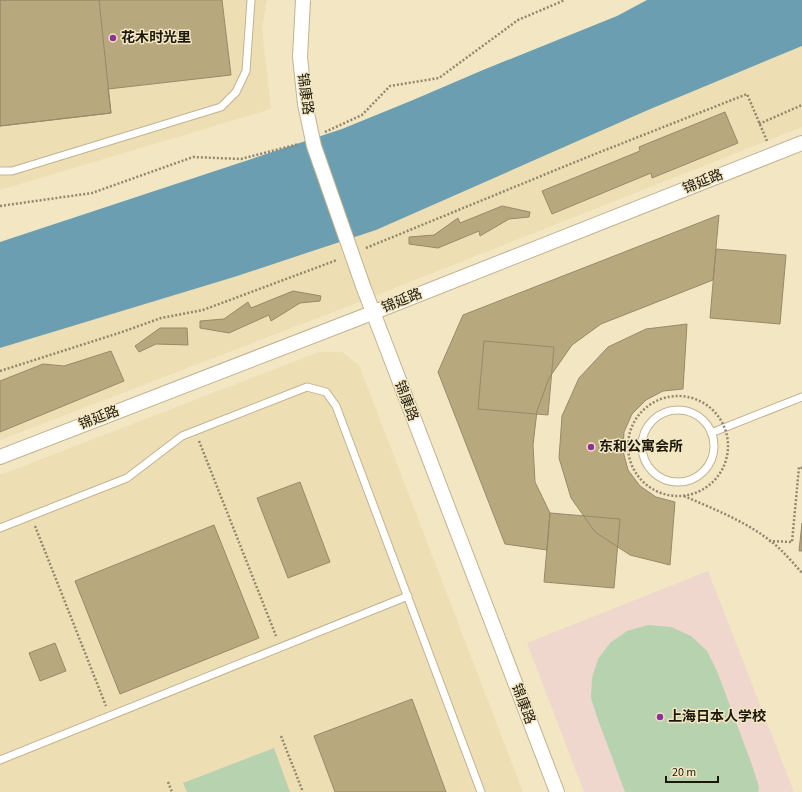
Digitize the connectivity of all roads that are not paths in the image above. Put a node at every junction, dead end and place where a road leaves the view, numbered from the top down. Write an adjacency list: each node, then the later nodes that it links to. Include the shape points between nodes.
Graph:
1 (250, 0): 4 (lane, via 246,71 236,92 220,107 12,171)
2 (303, 0): 5 (street, 锦康路, bridge, via 300,56 305,104 314,146)
3 (802, 143): 5 (street, 锦延路)
4 (0, 171)
5 (372, 313): 8 (street, 锦延路); 13 (street, 锦康路)
6 (802, 397): 7 (lane)
7 (711, 433): 7 (lane, via 704,420 694,413 671,410 660,414 644,432 643,456 649,468 669,481 681,482 693,478 710,463 714,452)
8 (0, 456)
9 (0, 528): 10 (lane, via 127,478 182,436 307,387 326,392 336,406)
10 (408, 596): 11 (lane); 12 (lane)
11 (0, 760)
12 (482, 792)
13 (557, 792)

